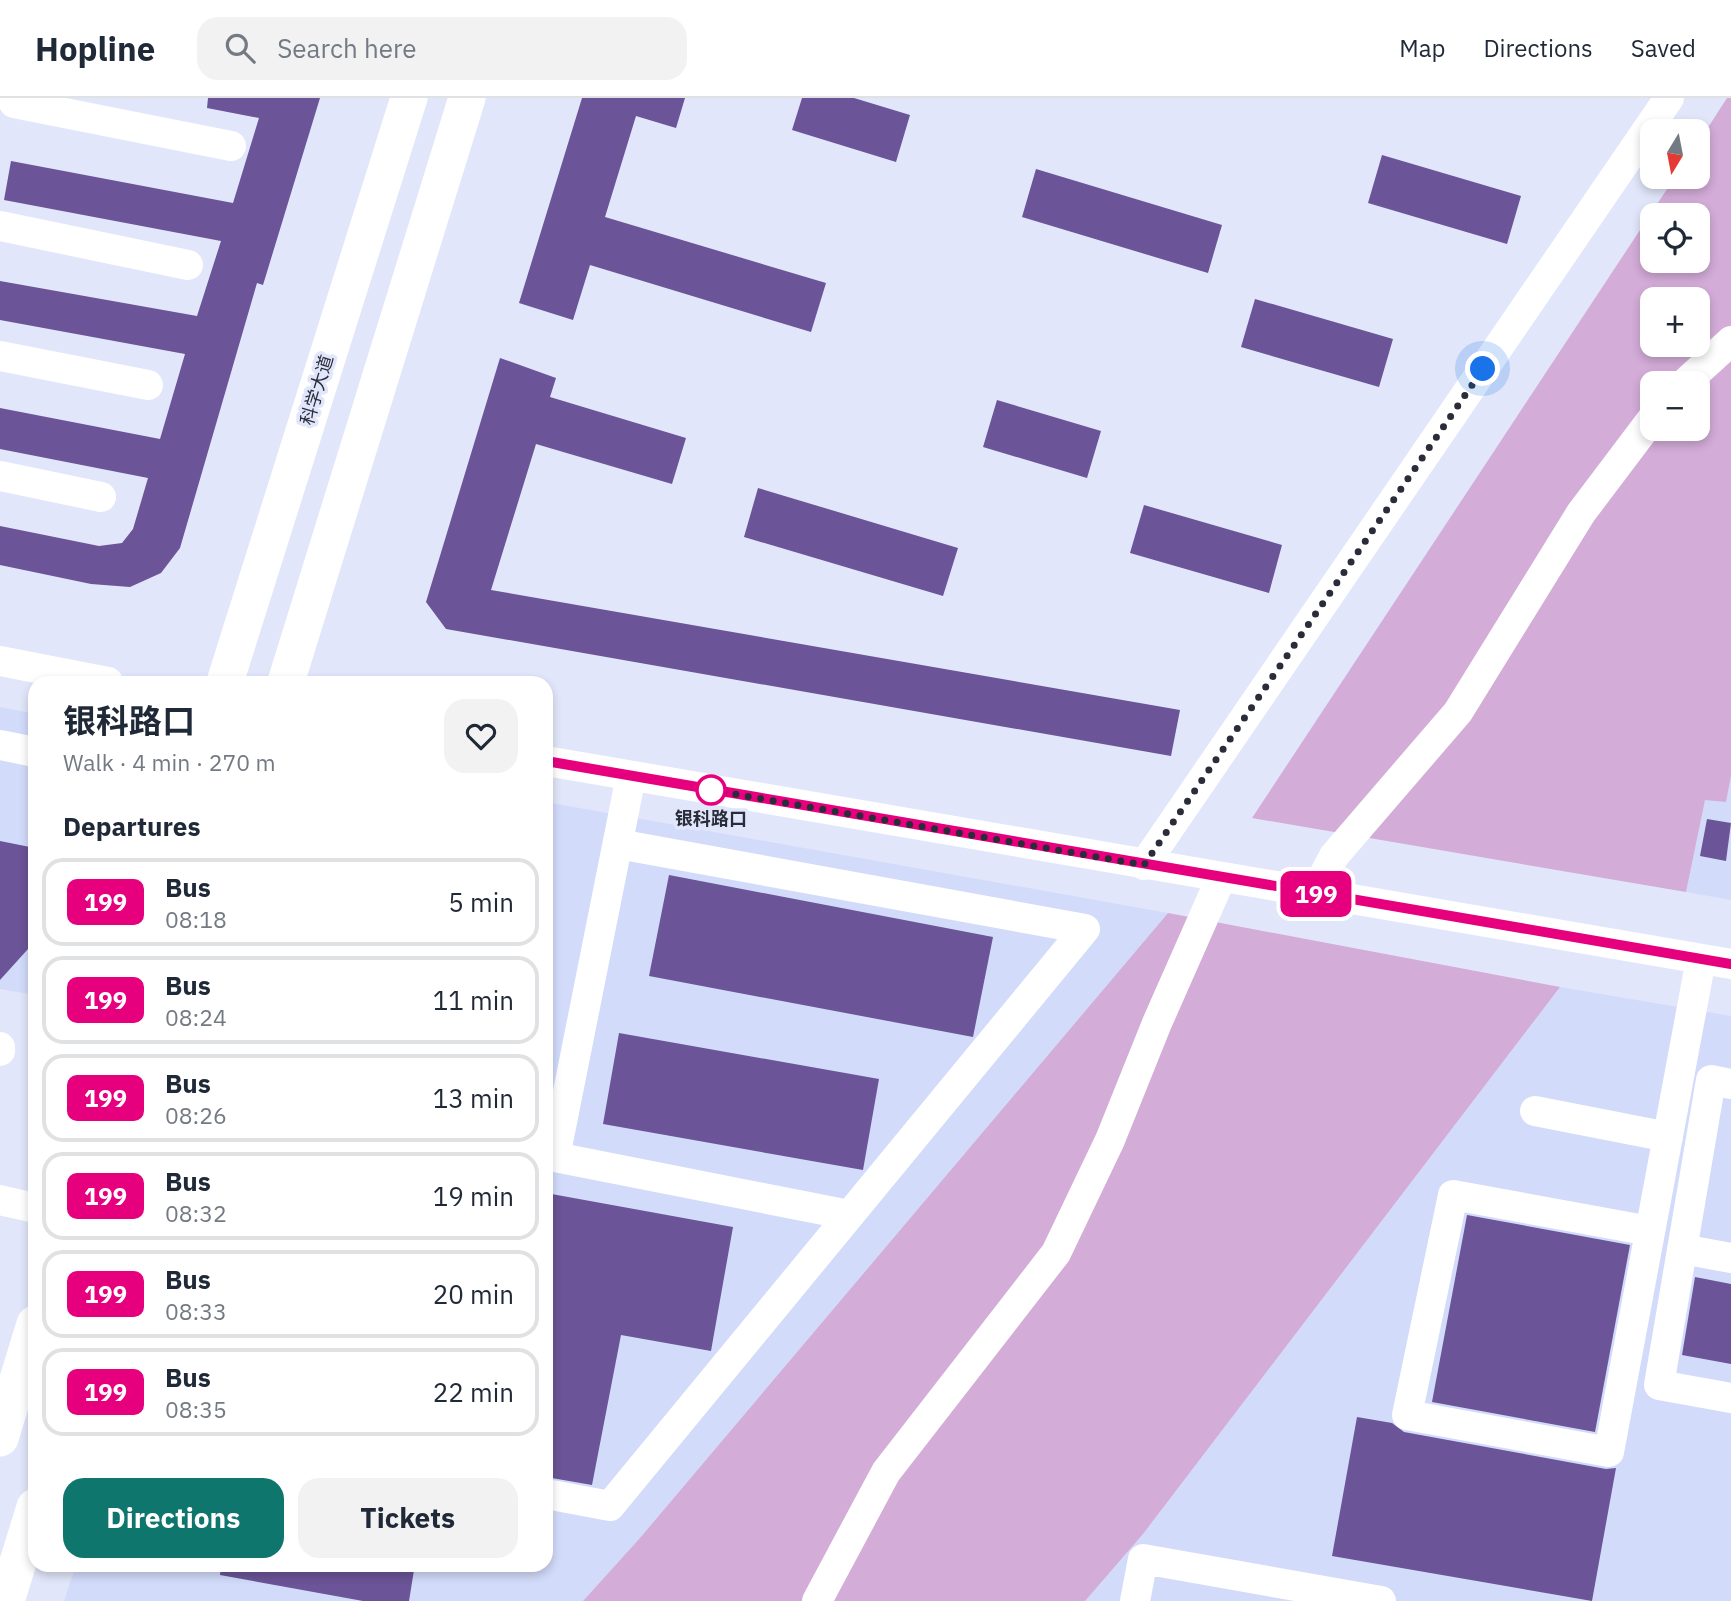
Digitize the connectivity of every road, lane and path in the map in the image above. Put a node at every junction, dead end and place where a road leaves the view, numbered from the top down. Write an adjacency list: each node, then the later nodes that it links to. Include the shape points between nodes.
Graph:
1 (409, 98): 17 (main road, 科学大道)
2 (467, 98): 18 (main road)
3 (1669, 98): 24 (street)
4 (9, 101): 5 (street)
5 (231, 146)
6 (0, 226): 7 (street)
7 (188, 265)
8 (1731, 341): 10 (street)
9 (0, 356): 11 (street)
10 (1698, 371)
11 (148, 385)
12 (1640, 435): 26 (street, via 1581,513 1458,712 1334,856)
13 (0, 477): 14 (street)
14 (101, 497)
15 (0, 661): 16 (street)
16 (77, 676)
17 (227, 676)
18 (288, 676)
19 (0, 745): 20 (street)
20 (28, 751)
21 (553, 762): 22 (street)
22 (631, 776): 23 (street); 24 (street)
23 (618, 844): 32 (street); 36 (street, via 1084,929)
24 (1144, 865): 25 (street)
25 (1221, 878): 26 (street); 47 (street, via 1110,1140 1056,1253 886,1472)
26 (1314, 894): 27 (street)
27 (1701, 959): 28 (street); 31 (street)
28 (1731, 964)
29 (1731, 1084): 38 (street, via 1711,1080)
30 (1535, 1111): 31 (street)
31 (1668, 1137): 37 (street)
32 (553, 1142)
33 (553, 1157): 36 (street)
34 (0, 1200): 35 (street)
35 (28, 1206)
36 (849, 1215): 44 (street, via 610,1506)
37 (1650, 1231): 37 (street, via 1609,1452 1407,1415 1453,1195)
38 (1682, 1249): 39 (street); 42 (street, via 1659,1385)
39 (1731, 1258)
40 (28, 1342): 41 (main road)
41 (7, 1396): 43 (main road)
42 (1731, 1398)
43 (0, 1438)
44 (553, 1495)
45 (28, 1530): 46 (main road)
46 (6, 1601)
47 (817, 1601)
48 (1135, 1601): 49 (street, via 1143,1559)
49 (1381, 1601)

